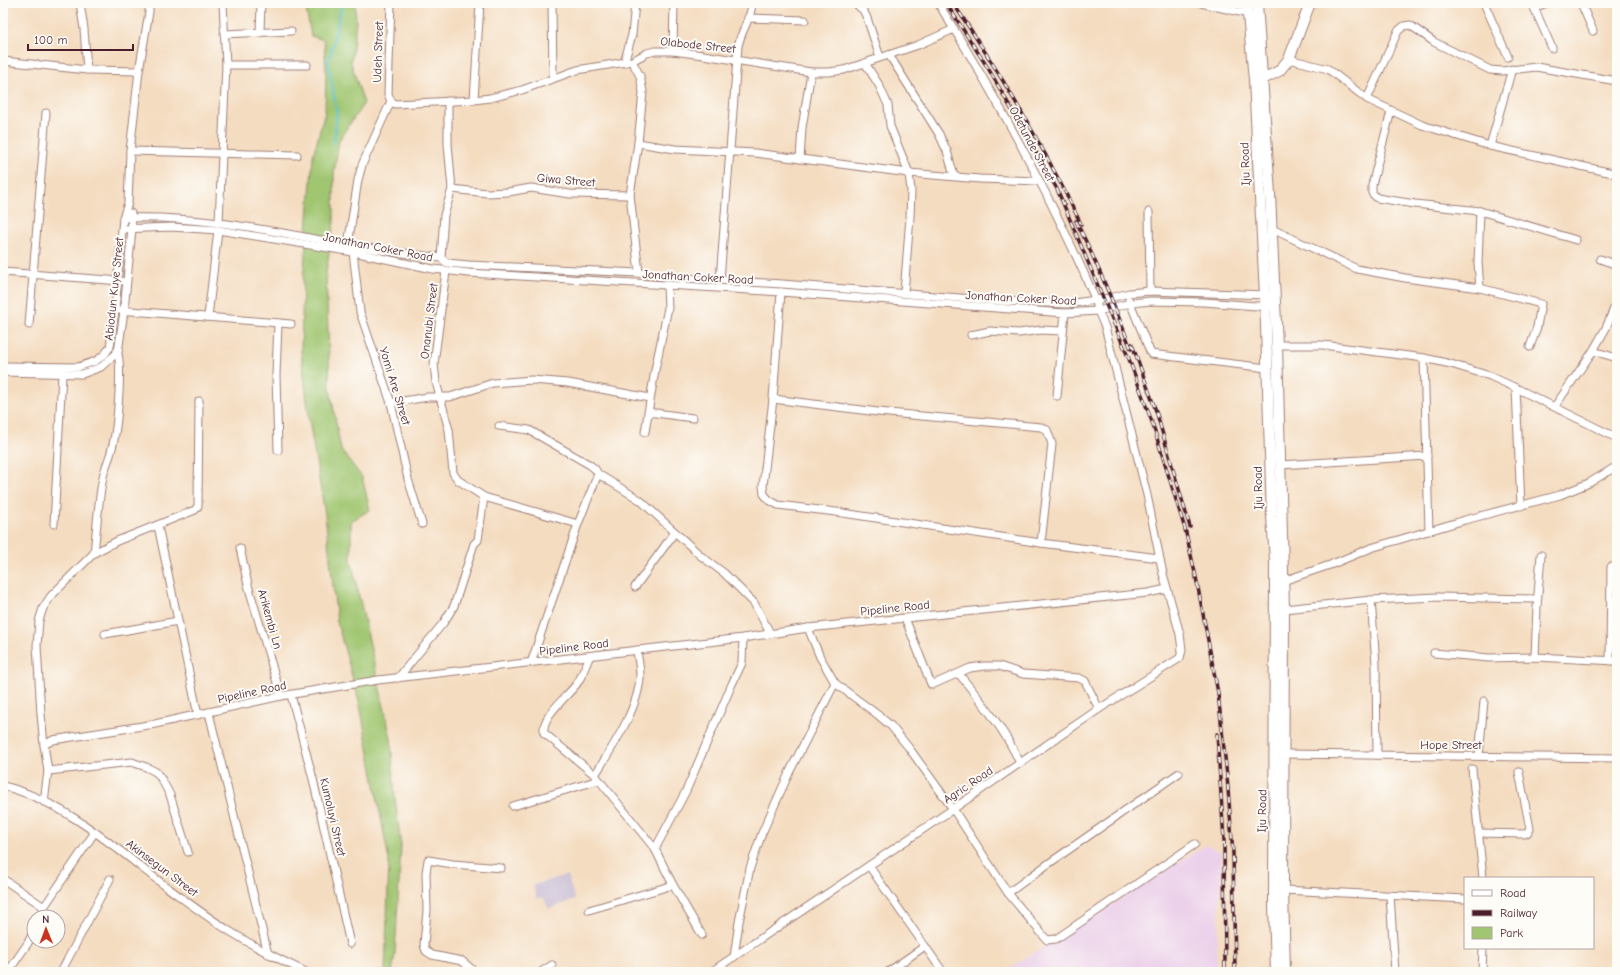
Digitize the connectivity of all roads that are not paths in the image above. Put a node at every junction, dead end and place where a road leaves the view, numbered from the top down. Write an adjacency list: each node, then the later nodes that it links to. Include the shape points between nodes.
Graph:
1 (80, 3): 43 (street)
2 (149, 3): 44 (street, Abiodun Kuye Street)
3 (223, 3): 28 (street)
4 (260, 3): 27 (street)
5 (391, 3): 51 (street, Udeh Street, via 388,94)
6 (480, 3): 50 (street)
7 (552, 3): 46 (street)
8 (635, 3): 38 (street, via 632,36)
9 (674, 3): 30 (street)
10 (752, 3): 22 (street)
11 (855, 3): 32 (street, via 867,18)
12 (938, 3): 24 (street, Odetunde Street)
13 (1201, 3): 21 (street)
14 (1247, 3): 21 (main road, Iju Road)
15 (1257, 3): 47 (main road, Iju Road)
16 (1310, 3): 34 (main road)
17 (1484, 3): 33 (street)
18 (1546, 3): 20 (street)
19 (1581, 3): 26 (street)
20 (1533, 5): 29 (street)
21 (1248, 14): 97 (main road, Iju Road)
22 (748, 18): 23 (street); 36 (street, via 740,35)
23 (805, 20)
24 (954, 29): 31 (street, Olabode Street); 65 (street, Odetunde Street, via 1013,130)
25 (292, 31): 27 (street)
26 (1593, 31)
27 (260, 33): 28 (street)
28 (224, 34): 40 (street)
29 (1552, 48)
30 (673, 51): 36 (street, Olabode Street); 37 (street, Olabode Street, via 646,53)
31 (889, 55): 32 (street, Olabode Street); 64 (street, via 939,134)
32 (880, 57): 39 (street, Olabode Street)
33 (1508, 57)
34 (1289, 59): 47 (main road, via 1279,71); 49 (street, via 1328,69)
35 (3, 60): 43 (street)
36 (737, 60): 45 (street, Olabode Street); 58 (street)
37 (632, 61): 38 (street, Olabode Street); 55 (street, via 640,76 643,92)
38 (624, 63): 46 (street, Olabode Street, via 577,70)
39 (864, 63): 45 (street, Olabode Street, via 844,70); 62 (street, via 879,85 888,105 890,126)
40 (226, 65): 41 (street); 59 (street)
41 (307, 65)
42 (1512, 69): 48 (street, via 1536,67); 49 (street, via 1490,70 1434,42 1410,25 1404,26 1398,31); 56 (street)
43 (87, 70): 44 (street)
44 (139, 71): 57 (street, Abiodun Kuye Street)
45 (811, 72): 61 (street)
46 (553, 78): 50 (street, Olabode Street, via 522,90)
47 (1263, 79): 76 (main road, Iju Road)
48 (1617, 81)
49 (1367, 99): 53 (street)
50 (474, 100): 52 (street, Olabode Street)
51 (391, 101): 52 (street, Olabode Street, via 396,104); 78 (street, via 362,165)
52 (448, 101): 66 (street)
53 (1391, 111): 56 (street, via 1422,125); 69 (street, via 1372,193 1377,198)
54 (46, 113): 86 (street)
55 (638, 143): 58 (street, via 675,149); 67 (street)
56 (1490, 146): 63 (street)
57 (130, 151): 59 (street); 68 (street, Abiodun Kuye Street)
58 (729, 152): 61 (street); 88 (street)
59 (221, 154): 60 (street); 73 (street, via 222,183)
60 (297, 155)
61 (800, 159): 62 (street)
62 (909, 173): 64 (street); 94 (street, via 910,217)
63 (1617, 174)
64 (954, 176): 65 (street)
65 (1039, 181): 96 (street, Odetunde Street, via 1076,253)
66 (452, 189): 67 (street, Giwa Street, via 487,193 531,188 570,194); 80 (street, via 444,215)
67 (630, 195): 85 (street)
68 (128, 202): 71 (street, Abiodun Kuye Street); 72 (street, Abiodun Kuye Street)
69 (1480, 211): 77 (street); 91 (street)
70 (1150, 212): 92 (street)
71 (132, 217): 72 (street, Jonathan Coker Road); 73 (street, Jonathan Coker Road, via 174,218); 75 (street, Abiodun Kuye Street)
72 (123, 218): 74 (street, Abiodun Kuye Street)
73 (218, 226): 75 (street, Jonathan Coker Road); 78 (street, Jonathan Coker Road, via 283,232); 79 (street, Jonathan Coker Road); 104 (street)
74 (122, 228): 75 (street, Jonathan Coker Road); 87 (street, Abiodun Kuye Street)
75 (132, 229): 89 (street, Abiodun Kuye Street)
76 (1272, 229): 91 (street, via 1357,269); 97 (main road, Iju Road)
77 (1576, 240)
78 (348, 245): 80 (street, Jonathan Coker Road)
79 (353, 252): 83 (street, Jonathan Coker Road); 127 (street, Yomi Are Street, via 360,312)
80 (441, 258): 85 (street, Jonathan Coker Road, via 447,263 469,265)
81 (1600, 259): 82 (street)
82 (1617, 265)
83 (446, 271): 90 (street, Jonathan Coker Road); 123 (street, Onanubi Street, via 434,364)
84 (3, 272): 86 (street)
85 (639, 273): 88 (street, Jonathan Coker Road)
86 (33, 274): 87 (street); 107 (street)
87 (118, 280): 89 (street); 100 (street, Abiodun Kuye Street)
88 (720, 280): 94 (street, Jonathan Coker Road)
89 (126, 281): 101 (street, Abiodun Kuye Street)
90 (667, 286): 93 (street, Jonathan Coker Road); 124 (street, via 668,308)
91 (1480, 288): 112 (street, via 1541,304)
92 (1150, 291): 95 (street, Jonathan Coker Road); 97 (street, Jonathan Coker Road)
93 (781, 292): 103 (street, Jonathan Coker Road); 125 (street)
94 (904, 293): 96 (street, Jonathan Coker Road, via 1067,304)
95 (1126, 294): 96 (street, Jonathan Coker Road); 99 (street)
96 (1096, 301): 102 (street, Odetunde Street)
97 (1270, 301): 99 (street, Jonathan Coker Road); 110 (main road, Iju Road); 118 (main road, Iju Road)
98 (1617, 301): 113 (street)
99 (1131, 303): 102 (street, Jonathan Coker Road); 118 (street, via 1150,354)
100 (115, 310): 101 (street); 111 (street, Abiodun Kuye Street)
101 (124, 311): 104 (street); 114 (street, Abiodun Kuye Street)
102 (1098, 311): 103 (street, Jonathan Coker Road); 151 (street, Odetunde Street, via 1105,327 1147,495)
103 (1065, 313): 108 (street)
104 (208, 317): 105 (street)
105 (278, 323): 106 (street); 134 (street)
106 (291, 324)
107 (29, 325)
108 (1063, 331): 109 (street, via 990,331); 122 (street)
109 (971, 335)
110 (1277, 345): 115 (street, via 1323,345); 136 (main road, Iju Road)
111 (110, 347): 114 (street); 117 (street, Abiodun Kuye Street, via 96,361 78,367)
112 (1530, 347)
113 (1593, 351): 116 (street); 128 (street)
114 (118, 352): 120 (street, Abiodun Kuye Street, via 106,364 90,372); 149 (street, via 113,446 103,475)
115 (1424, 358): 121 (street, via 1490,376); 135 (street)
116 (1617, 358)
117 (3, 366)
118 (1267, 368): 228 (main road, Iju Road, via 1275,560)
119 (3, 372): 120 (street, Abiodun Kuye Street)
120 (62, 374): 141 (street)
121 (1516, 388): 128 (street); 140 (street)
122 (1057, 396)
123 (440, 397): 124 (street, via 450,397 493,383 532,380 568,383); 127 (street); 139 (street, Onanubi Street, via 449,430 453,472 458,480)
124 (650, 398): 129 (street)
125 (773, 399): 147 (street, via 762,486 769,500 778,505); 147 (street, via 878,412 1041,427 1047,430 1052,444)
126 (199, 401): 144 (street, via 198,506 195,510)
127 (391, 403): 142 (street, Yomi Are Street, via 408,478)
128 (1555, 406): 133 (street)
129 (648, 412): 130 (street); 132 (street)
130 (693, 418)
131 (498, 426): 138 (street, via 528,430 590,464)
132 (645, 432)
133 (1617, 438)
134 (278, 450)
135 (1428, 456): 136 (street); 145 (street)
136 (1280, 465): 153 (main road, Iju Road)
137 (1617, 466): 140 (street, via 1589,483 1560,496)
138 (598, 474): 143 (street); 146 (street, via 632,494)
139 (484, 497): 143 (street, Onanubi Street); 172 (street, via 478,540 474,544 454,606)
140 (1521, 506): 145 (street)
141 (54, 524)
142 (422, 524)
143 (578, 524): 170 (street)
144 (158, 526): 149 (street, via 117,541); 160 (street)
145 (1429, 531): 153 (street, via 1372,548)
146 (675, 532): 154 (street); 162 (street, via 724,573 754,603)
147 (1041, 543): 151 (street)
148 (240, 548): 175 (street, Arikembi Ln)
149 (94, 553): 180 (street, via 51,596 43,608 37,652)
150 (1541, 556): 156 (street)
151 (1159, 558): 155 (street, Odetunde Street)
152 (1612, 567): 169 (street)
153 (1283, 581): 158 (main road, Iju Road)
154 (635, 587)
155 (1167, 589): 159 (street, Pipeline Road); 177 (street, Agric Road, via 1180,634 1180,658)
156 (1537, 599): 157 (street, via 1438,597); 168 (street)
157 (1371, 600): 158 (street); 182 (street, via 1376,664)
158 (1284, 609): 181 (main road, Iju Road)
159 (905, 618): 161 (street, Pipeline Road); 171 (street, via 931,684)
160 (178, 621): 163 (street); 179 (street)
161 (808, 628): 162 (street, Pipeline Road); 173 (street, via 820,657)
162 (770, 633): 164 (street, Pipeline Road)
163 (105, 634)
164 (743, 638): 165 (street, Pipeline Road); 198 (street, via 742,663 686,791)
165 (637, 650): 167 (street, Pipeline Road); 190 (street, via 640,676 636,698)
166 (1434, 653): 168 (street, via 1489,658)
167 (590, 656): 170 (street, Pipeline Road); 190 (street, via 579,680 571,692 559,702 543,727 544,733)
168 (1535, 657): 169 (street)
169 (1613, 661)
170 (531, 663): 172 (street, Pipeline Road)
171 (959, 674): 177 (street, via 970,668 999,666 1023,674 1079,678 1088,685); 185 (street, via 997,721)
172 (398, 678): 174 (street, Pipeline Road)
173 (835, 683): 194 (street, via 891,726); 218 (street, via 762,833 750,868)
174 (291, 695): 175 (street, Pipeline Road); 213 (street, Kumoluyi Street, via 313,779)
175 (280, 696): 178 (street, Pipeline Road)
176 (1484, 701): 183 (street)
177 (1099, 709): 185 (street, Agric Road)
178 (209, 713): 179 (street, Pipeline Road); 217 (street)
179 (198, 715): 180 (street, Pipeline Road, via 53,740)
180 (44, 745): 187 (street)
181 (1284, 754): 182 (street, Hope Street); 206 (main road, Iju Road)
182 (1377, 755): 183 (street, Hope Street)
183 (1479, 756): 184 (street, Hope Street)
184 (1617, 758)
185 (1020, 763): 194 (street, Agric Road)
186 (1472, 769): 196 (street)
187 (48, 771): 192 (street); 199 (street, via 132,762 156,772 170,795)
188 (1519, 772): 196 (street, via 1530,829 1524,834)
189 (1179, 773): 207 (street)
190 (597, 778): 193 (street); 198 (street)
191 (3, 786): 192 (street, Akinsegun Street)
192 (44, 802): 195 (street, Akinsegun Street)
193 (513, 806)
194 (953, 809): 200 (street, Agric Road); 207 (street)
195 (95, 832): 210 (street); 217 (street, Akinsegun Street, via 230,932)
196 (1478, 833): 202 (street)
197 (1195, 844): 207 (street, via 1051,941 1047,940)
198 (655, 849): 205 (street)
199 (188, 852)
200 (869, 866): 215 (street); 218 (street, Agric Road)
201 (501, 868): 223 (street, via 428,860 424,945 426,951 432,955 462,961)
202 (1483, 877)
203 (110, 878): 221 (street)
204 (3, 879): 210 (street)
205 (673, 885): 211 (street); 212 (street)
206 (1283, 890): 208 (street); 229 (main road, Iju Road)
207 (1008, 893)
208 (1390, 895): 209 (street); 230 (street)
209 (1464, 899)
210 (44, 907)
211 (589, 910)
212 (702, 935)
213 (350, 944)
214 (26, 946): 220 (street)
215 (925, 946): 226 (street); 227 (street)
216 (1483, 949): 231 (street)
217 (268, 954): 222 (street, Akinsegun Street)
218 (734, 957): 225 (street, Agric Road)
219 (552, 965): 224 (street)
220 (8, 972)
221 (61, 972)
222 (306, 972)
223 (475, 972)
224 (541, 972)
225 (711, 972)
226 (888, 972)
227 (943, 972)
228 (1276, 972)
229 (1285, 972)
230 (1395, 972)
231 (1482, 972)

